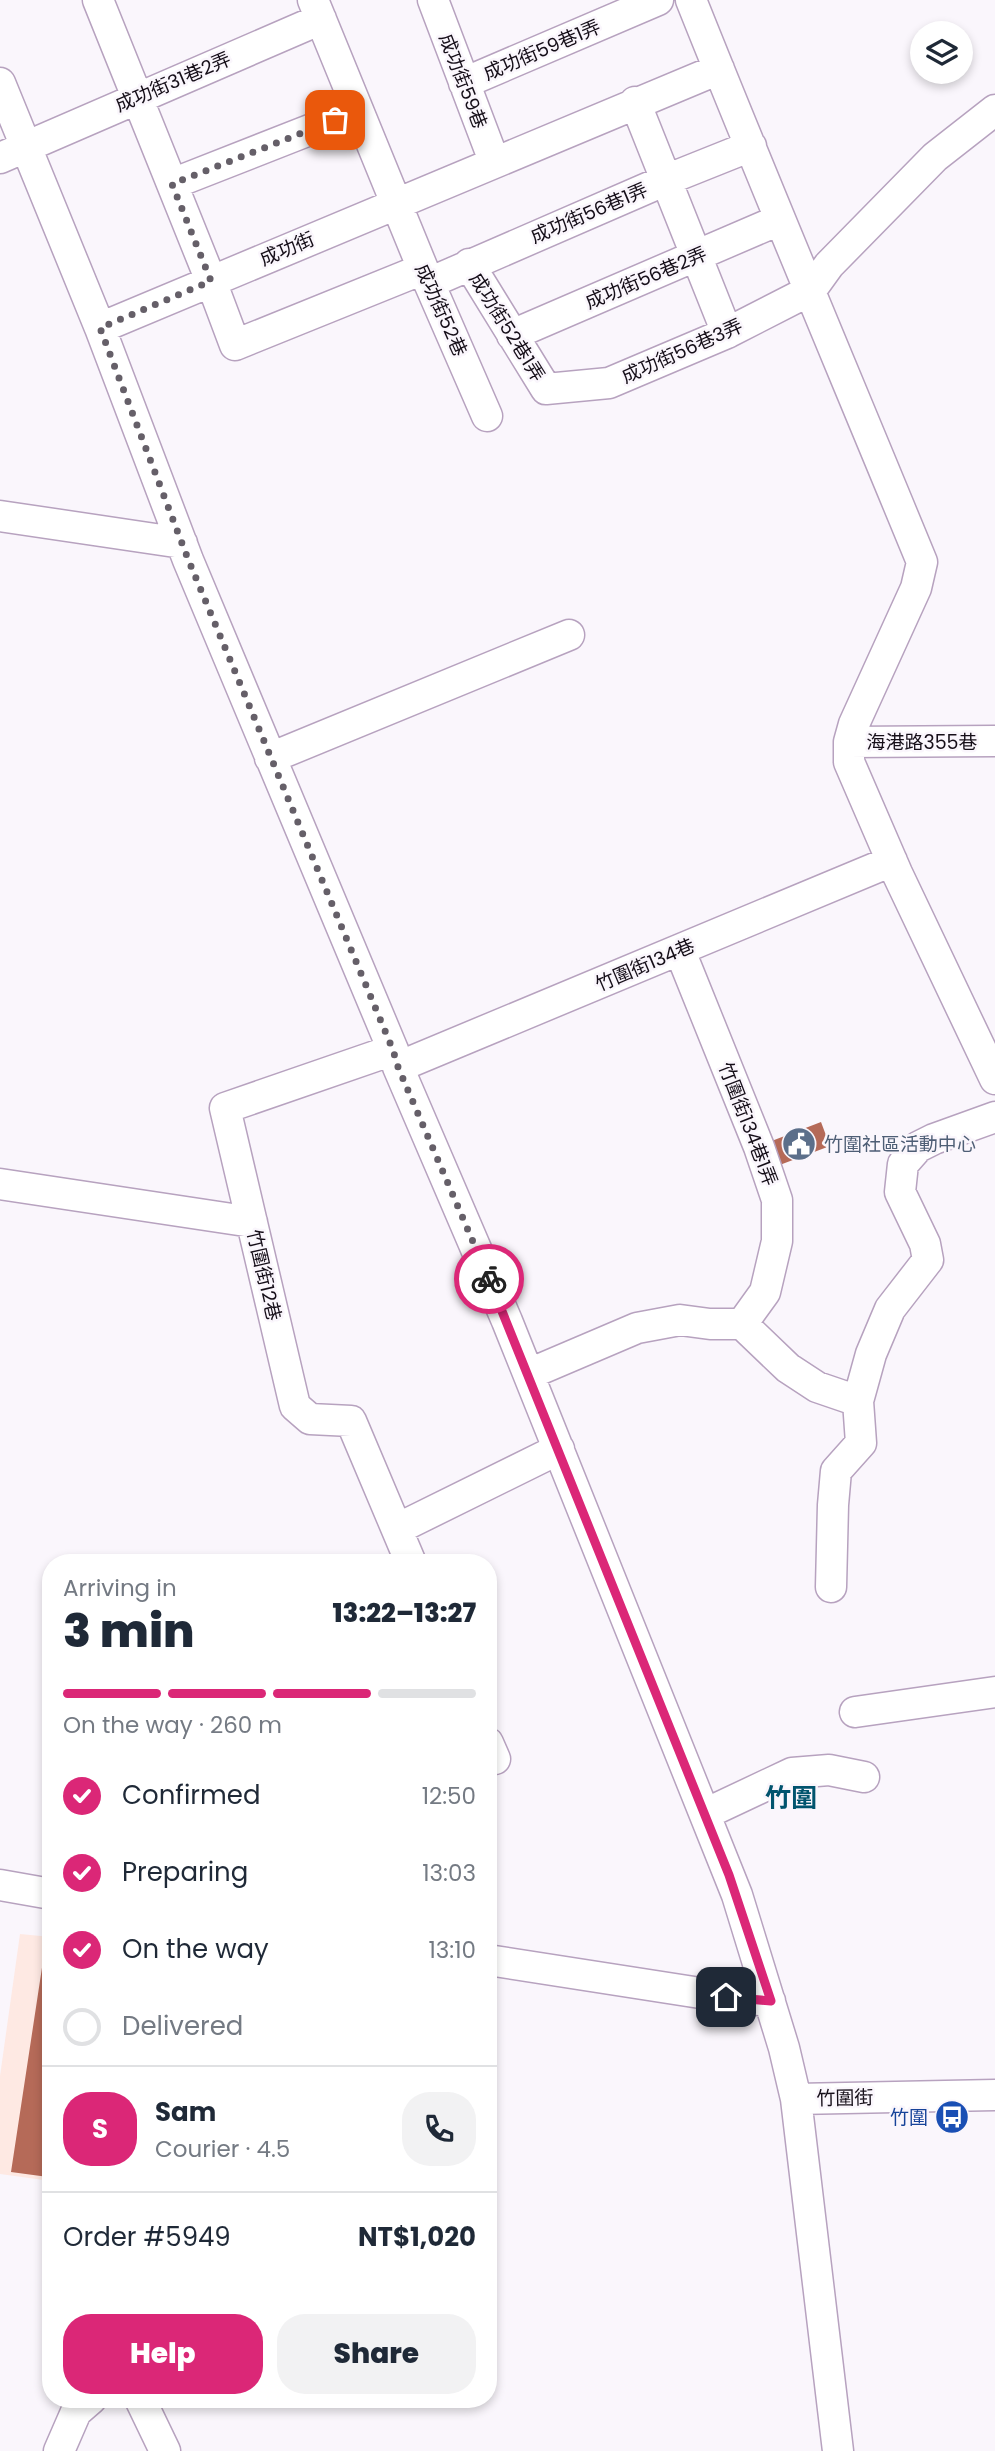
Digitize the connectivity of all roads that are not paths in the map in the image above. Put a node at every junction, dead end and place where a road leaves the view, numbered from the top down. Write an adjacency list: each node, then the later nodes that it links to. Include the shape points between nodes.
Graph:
1 (658, 0): 8 (street, 成功街59巷1弄)
2 (691, 0): 6 (street)
3 (438, 2): 8 (street, 成功街59巷)
4 (108, 3): 9 (street)
5 (317, 10): 9 (street, 成功街31巷2弄); 12 (street, 成功街52巷)
6 (719, 69): 10 (street, 成功街); 13 (street)
7 (0, 83): 14 (street)
8 (464, 83): 15 (street, 成功街59巷)
9 (137, 98): 14 (street, 成功街31巷2弄); 17 (street)
10 (635, 102): 15 (street, 成功街); 16 (street)
11 (995, 110): 24 (street, via 935,158 829,265)
12 (358, 111): 17 (street); 18 (street, 成功街52巷)
13 (751, 146): 16 (street, 成功街56巷1弄); 19 (street)
14 (13, 152): 25 (street)
15 (494, 161): 18 (street, 成功街)
16 (666, 180): 20 (street); 21 (street, 成功街56巷1弄)
17 (172, 184): 23 (street)
18 (396, 203): 22 (street, 成功街52巷); 23 (street, 成功街)
19 (779, 220): 20 (street, 成功街56巷2弄); 24 (street)
20 (697, 256): 26 (street); 27 (street, 成功街56巷2弄)
21 (469, 264): 22 (street, 成功街56巷1弄); 27 (street, 成功街52巷1弄)
22 (426, 276): 23 (street, 成功街56巷1弄, via 235,345); 29 (street, 成功街52巷)
23 (211, 281): 25 (street, 成功街)
24 (811, 290): 26 (street, 成功街56巷3弄); 34 (street, via 922,562 916,588)
25 (100, 328): 31 (street, 竹圍街)
26 (727, 333): 28 (street, 成功街56巷3弄, via 610,383)
27 (512, 335): 28 (street, 成功街52巷1弄)
28 (546, 389)
29 (487, 415)
30 (0, 516): 31 (street)
31 (182, 543): 35 (street, 竹圍街)
32 (569, 635): 35 (street)
33 (995, 741): 34 (street, 海港路355巷)
34 (849, 742): 36 (street, via 849,762)
35 (271, 758): 38 (street, 竹圍街)
36 (892, 861): 37 (street, 竹圍街134巷); 39 (street)
37 (680, 951): 38 (street, 竹圍街134巷); 43 (street, 竹圍街134巷1弄, via 777,1200 777,1241 765,1292)
38 (396, 1058): 42 (street, 竹圍街12巷, via 225,1108); 44 (street, 竹圍街)
39 (995, 1079)
40 (995, 1118): 45 (street, via 918,1147 903,1164 900,1192 928,1260 890,1309)
41 (0, 1184): 42 (street)
42 (252, 1222): 47 (street, 竹圍街12巷, via 295,1406 310,1419 351,1421)
43 (741, 1324): 44 (street, via 680,1320 638,1328); 45 (street, via 788,1368 817,1387)
44 (529, 1374): 46 (street, 竹圍街)
45 (858, 1401): 49 (street, via 861,1443 836,1471)
46 (559, 1449): 47 (street); 53 (street, 竹圍街)
47 (397, 1529): 48 (street, 竹圍街12巷)
48 (407, 1554)
49 (831, 1587)
50 (995, 1692): 51 (street)
51 (855, 1712)
52 (864, 1777): 53 (street, via 829,1770 792,1773)
53 (705, 1814): 57 (street, 竹圍街)
54 (0, 1885): 55 (street)
55 (42, 1892)
56 (497, 1961): 57 (street)
57 (771, 2001): 59 (street, 竹圍街)
58 (995, 2095): 59 (street, 竹圍街)
59 (796, 2099): 64 (street)
60 (81, 2408): 62 (street)
61 (144, 2408): 63 (street)
62 (59, 2451)
63 (165, 2451)
64 (838, 2451)

